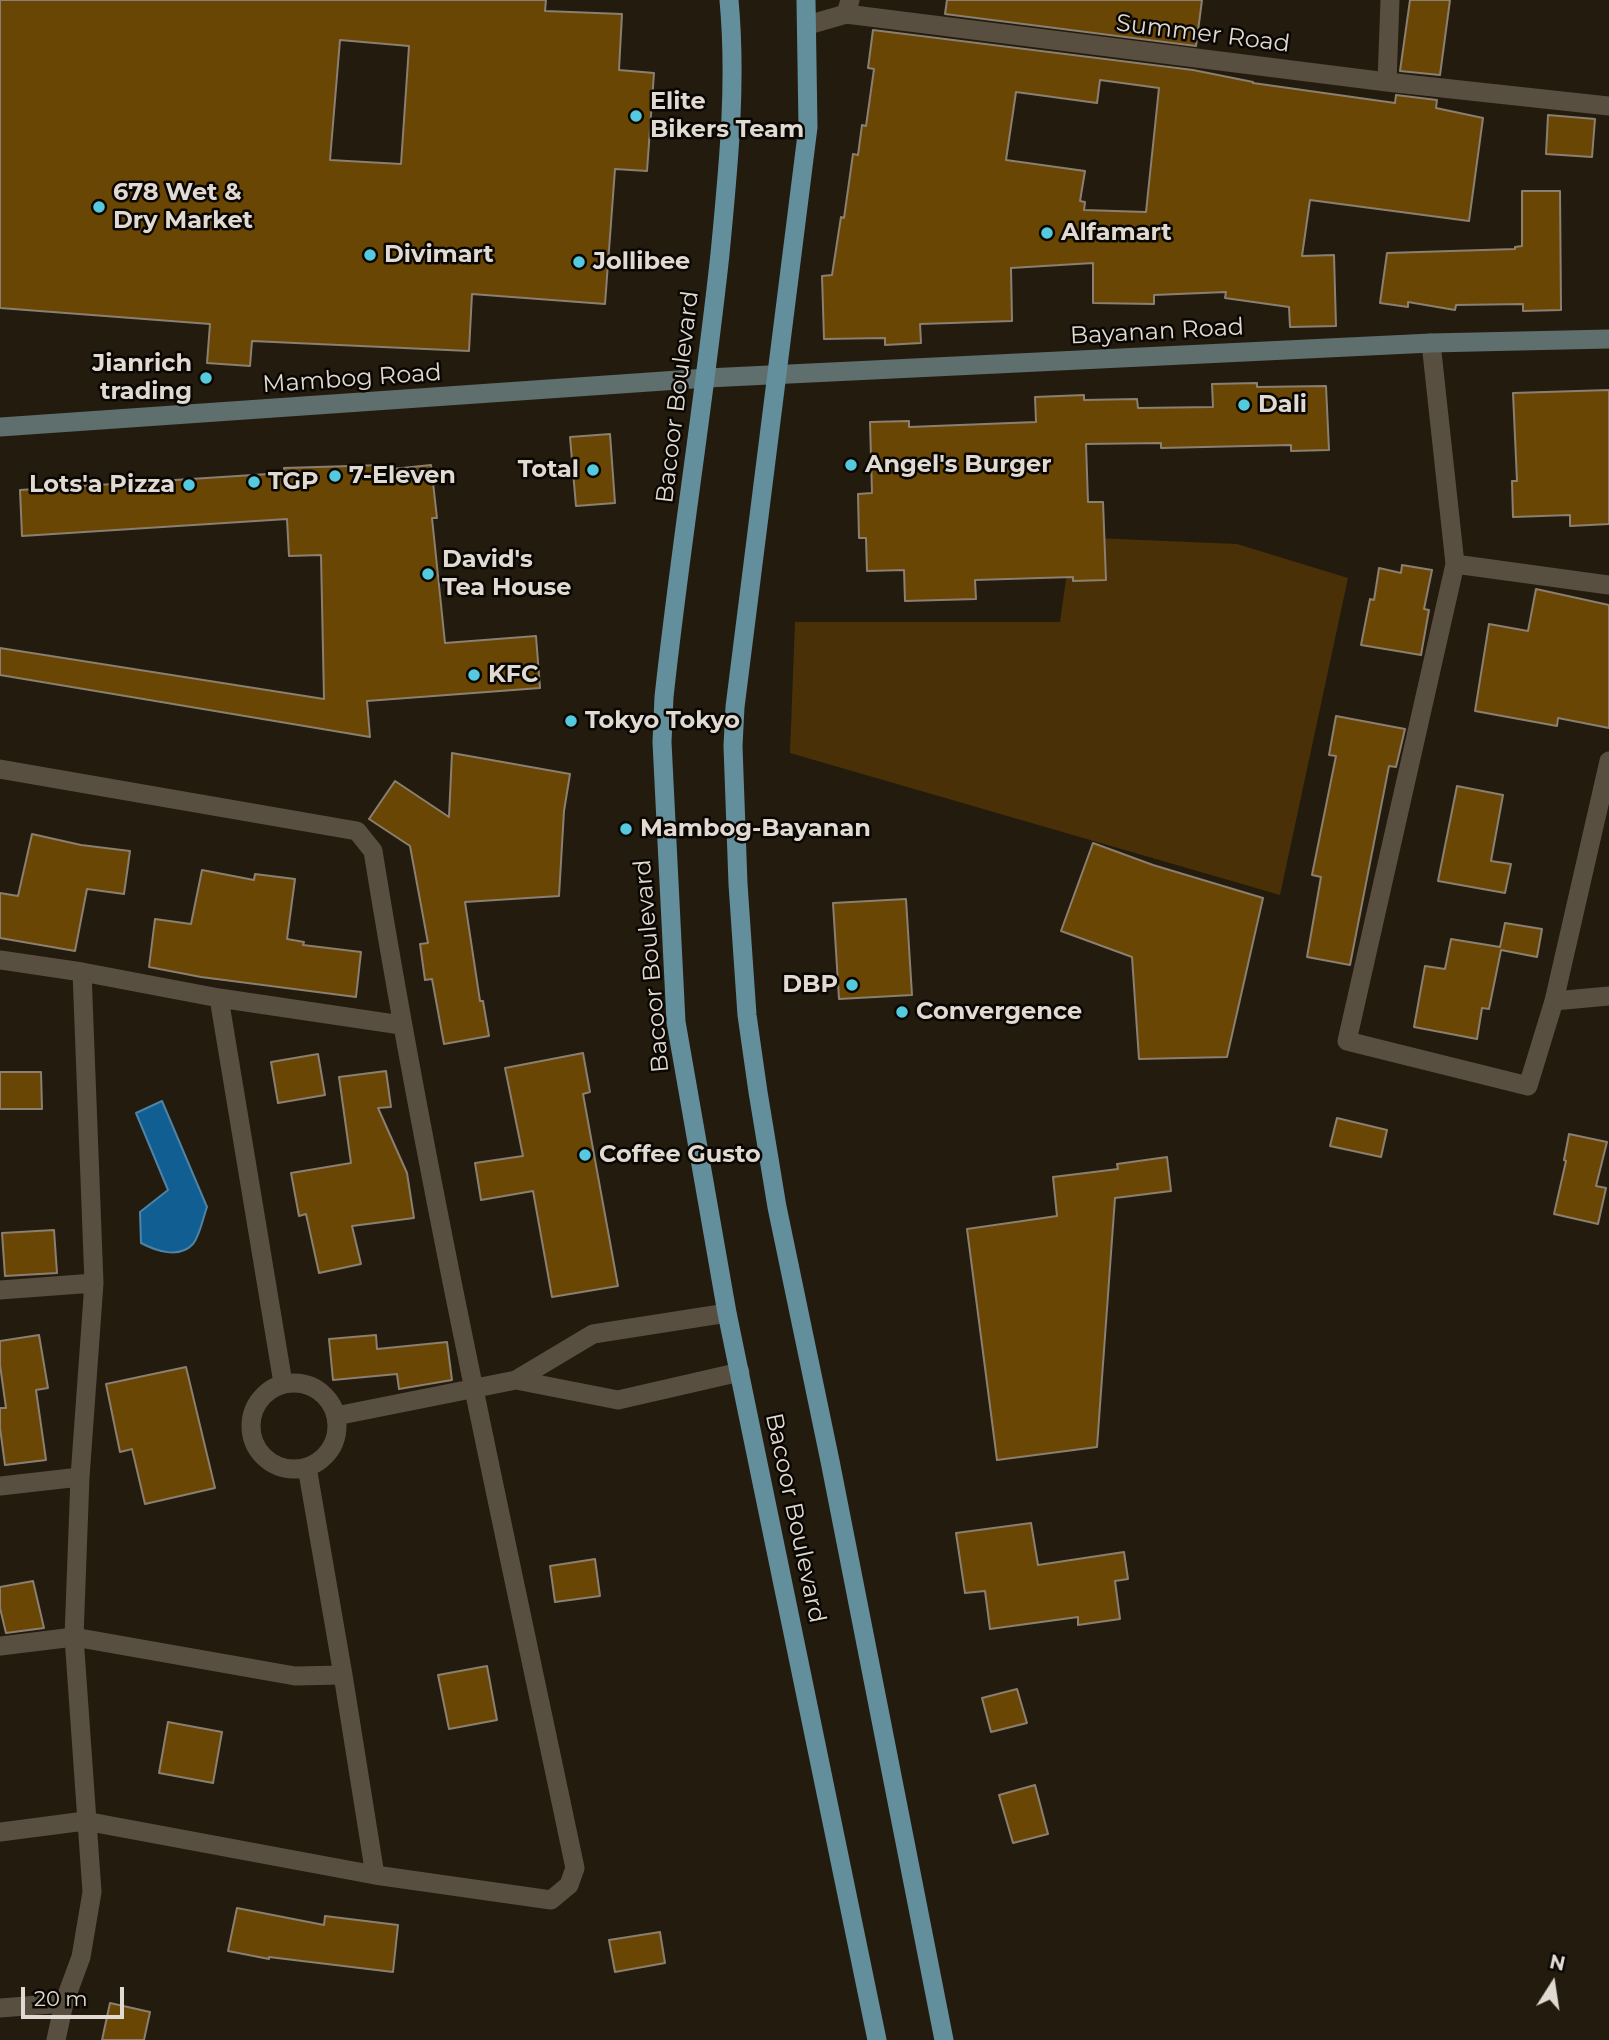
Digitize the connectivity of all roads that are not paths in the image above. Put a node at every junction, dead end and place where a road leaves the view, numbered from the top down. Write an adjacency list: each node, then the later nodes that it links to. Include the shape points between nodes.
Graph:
1 (729, 0): 11 (main road, Bacoor Boulevard, via 732,99)
2 (806, 0): 5 (main road, Bacoor Boulevard)
3 (1390, 0): 6 (street)
4 (848, 7): 5 (street); 6 (street, Summer Road)
5 (808, 24): 10 (main road, Bacoor Boulevard, via 808,127)
6 (1387, 82): 7 (street, Summer Road)
7 (1609, 106)
8 (1609, 339): 9 (main road, Bayanan Road)
9 (1431, 343): 10 (main road, Bayanan Road); 13 (street)
10 (776, 376): 11 (main road, Bayanan Road); 45 (main road, Bacoor Boulevard, via 733,746 747,1015 777,1207)
11 (707, 378): 12 (main road, Mambog Road); 26 (main road, Bacoor Boulevard, via 667,670 662,742 676,1022)
12 (0, 428)
13 (1455, 564): 14 (street); 22 (street, via 1348,1041 1528,1086)
14 (1609, 585)
15 (1609, 761): 17 (street)
16 (0, 769): 23 (street, via 357,831 373,851)
17 (1606, 790): 22 (street)
18 (0, 960): 19 (street)
19 (82, 972): 21 (street); 24 (street)
20 (1609, 996): 22 (street)
21 (219, 998): 23 (street); 29 (street)
22 (1554, 1000)
23 (401, 1025): 30 (street)
24 (94, 1283): 25 (street); 33 (street)
25 (0, 1290)
26 (727, 1313): 27 (main road, Bacoor Boulevard); 28 (street, via 593,1334)
27 (740, 1372): 28 (street, via 618,1400); 44 (main road, Bacoor Boulevard)
28 (516, 1380): 30 (street)
29 (283, 1383): 31 (street, via 297,1382 323,1393); 32 (street, via 260,1398 253,1410 252,1437 267,1460 293,1469)
30 (474, 1388): 31 (street); 40 (street, via 575,1868 569,1885 551,1900)
31 (336, 1416): 32 (street, via 334,1442 318,1462)
32 (307, 1467): 37 (street)
33 (80, 1477): 34 (street); 35 (street)
34 (0, 1486)
35 (74, 1637): 36 (street); 37 (street, via 296,1676); 38 (street)
36 (0, 1646)
37 (343, 1675): 40 (street)
38 (85, 1821): 39 (street); 40 (street); 41 (street, via 92,1892 81,1957)
39 (0, 1832)
40 (375, 1875)
41 (64, 2003): 42 (street); 43 (street)
42 (0, 2008)
43 (56, 2040)
44 (877, 2040)
45 (944, 2040)

